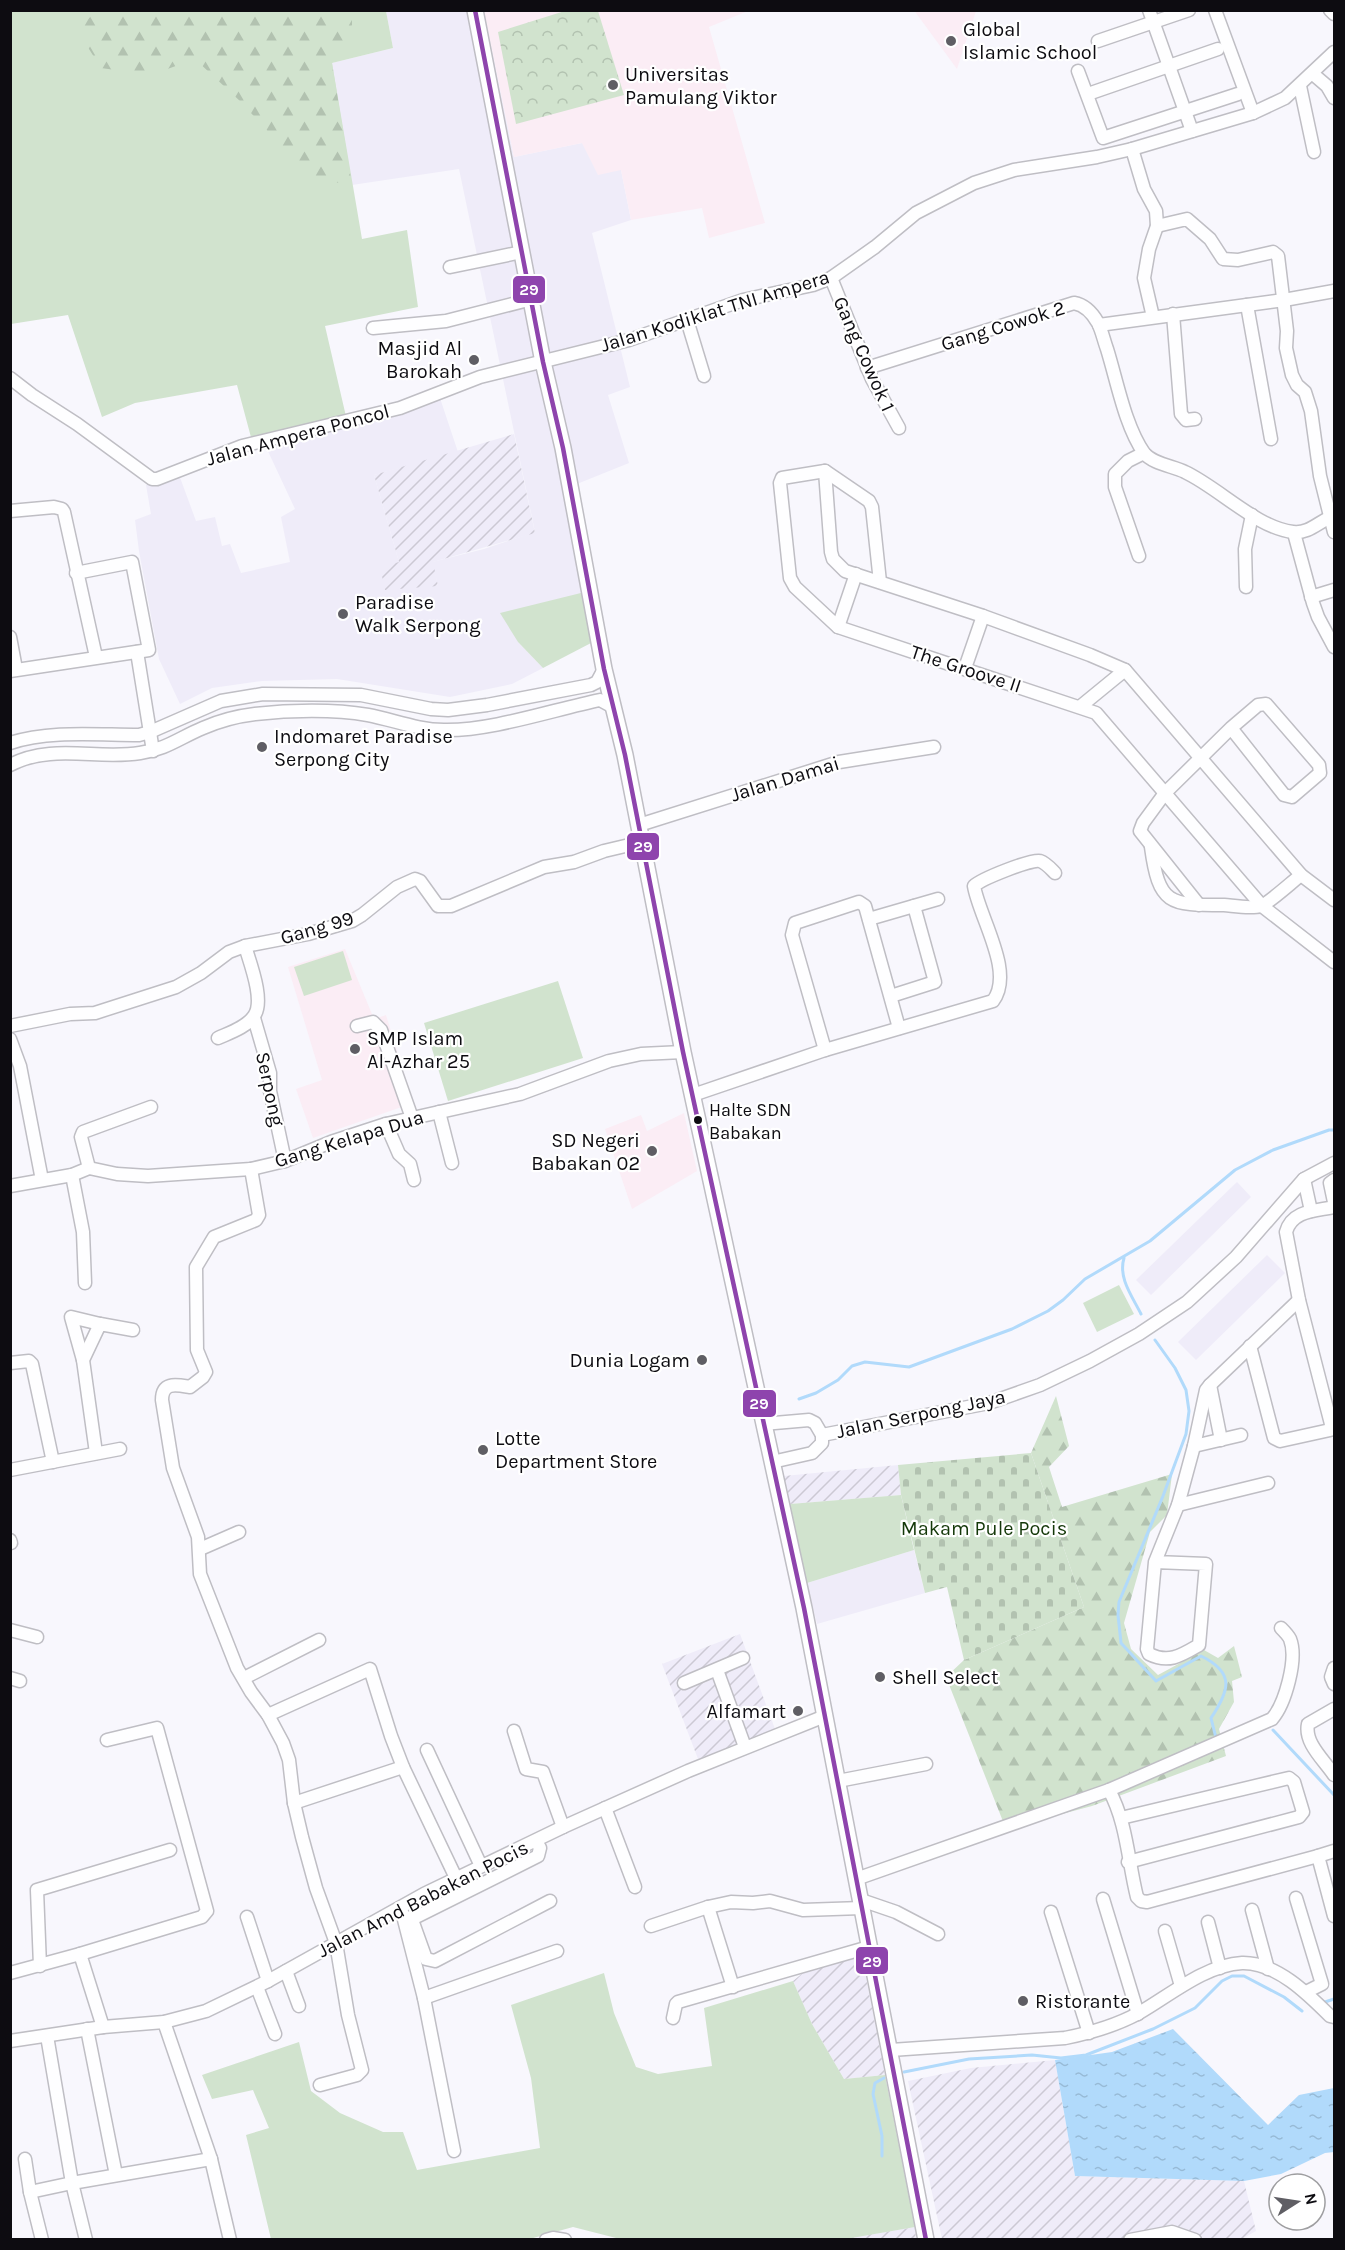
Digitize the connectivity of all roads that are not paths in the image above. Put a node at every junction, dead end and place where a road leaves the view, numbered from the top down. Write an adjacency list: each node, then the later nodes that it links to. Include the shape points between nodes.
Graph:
1 (475, 10): 24 (main road)
2 (1149, 10): 7 (street)
3 (1189, 10): 7 (street)
4 (1215, 10): 19 (street)
5 (1330, 10): 6 (street)
6 (1335, 14)
7 (1153, 23): 8 (street); 11 (street)
8 (1098, 41)
9 (1218, 49): 11 (street)
10 (1335, 52): 13 (street, Jalan Kodiklat TNI Ampera)
11 (1169, 66): 15 (street); 18 (street)
12 (1078, 71): 15 (street)
13 (1313, 74): 14 (street, Jalan Kodiklat TNI Ampera); 17 (street)
14 (1300, 86): 19 (street, Jalan Kodiklat TNI Ampera); 22 (street)
15 (1088, 94): 18 (street, via 1103,138)
16 (1238, 94): 18 (street)
17 (1335, 98)
18 (1185, 112): 20 (street)
19 (1253, 113): 20 (street, Jalan Kodiklat TNI Ampera)
20 (1192, 131): 21 (street, Jalan Kodiklat TNI Ampera)
21 (1132, 149): 23 (street, via 1144,189 1156,211); 26 (street, Jalan Kodiklat TNI Ampera, via 1014,170 981,180 916,213)
22 (1314, 152)
23 (1157, 226): 29 (street, via 1188,219 1224,259 1273,252 1278,256); 32 (street, via 1144,278)
24 (522, 252): 25 (street); 28 (main road)
25 (450, 267)
26 (831, 278): 33 (street, Jalan Kodiklat TNI Ampera, via 801,289 743,300); 37 (street, Gang Cowok 1)
27 (1335, 291): 29 (street)
28 (532, 300): 35 (street, via 446,321); 36 (main road)
29 (1284, 300): 30 (street); 47 (street, via 1286,348 1292,375 1305,392 1311,411 1320,476)
30 (1247, 305): 31 (street); 42 (street)
31 (1173, 314): 32 (street); 40 (street, via 1181,414 1186,420)
32 (1153, 317): 34 (street)
33 (687, 320): 36 (street, Jalan Kodiklat TNI Ampera); 38 (street)
34 (1099, 325): 37 (street, Gang Cowok 2, via 1084,307 1074,303); 43 (street, Gang Cowok 2, via 1128,419)
35 (373, 328)
36 (543, 362): 39 (street, Jalan Ampera Poncol, via 480,377 400,408 242,446 154,480); 64 (main road)
37 (867, 368): 41 (street, Gang Cowok 1)
38 (704, 376)
39 (10, 378)
40 (1195, 419)
41 (899, 428)
42 (1271, 439)
43 (1144, 453): 46 (street, via 1194,476); 50 (street, via 1115,474 1115,487)
44 (825, 471): 52 (street, via 831,552 837,565); 53 (street, via 864,497 872,507); 58 (street, The Groove II, via 787,476 780,483 790,578)
45 (10, 511): 51 (street, via 62,509)
46 (1252, 515): 48 (street, via 1271,527); 54 (street, via 1245,549)
47 (1333, 516): 48 (street, via 1314,528); 49 (street)
48 (1294, 532): 56 (street)
49 (1335, 532)
50 (1139, 556)
51 (76, 573): 61 (street, via 132,562 149,650); 62 (street)
52 (856, 574): 53 (street); 58 (street)
53 (880, 582): 57 (street)
54 (1246, 587)
55 (1335, 590): 56 (street)
56 (1311, 597): 60 (street)
57 (983, 616): 63 (street); 66 (street)
58 (838, 627): 63 (street, The Groove II)
59 (10, 637): 65 (street)
60 (1335, 647)
61 (137, 652): 62 (street); 72 (street)
62 (96, 657): 65 (street)
63 (965, 668): 68 (street, The Groove II)
64 (604, 669): 67 (street, via 591,685 469,708 431,709); 69 (main road)
65 (13, 670)
66 (1125, 670): 68 (street); 76 (street)
67 (343, 695): 70 (street); 72 (street, via 233,697)
68 (1081, 706): 78 (street, The Groove II, via 1096,713)
69 (613, 707): 70 (street, via 600,700 474,728 445,730); 79 (main road)
70 (341, 713): 75 (street, via 245,716 201,728)
71 (1231, 728): 71 (street, via 1258,705 1266,704 1319,765 1320,773 1293,797 1284,795); 76 (street)
72 (150, 732): 73 (street, via 33,737); 75 (street)
73 (10, 743)
74 (934, 747): 79 (street, Jalan Damai, via 839,762)
75 (153, 751): 77 (street, via 34,756)
76 (1201, 760): 78 (street); 83 (street)
77 (10, 765)
78 (1165, 793): 81 (street, via 1140,827); 88 (street, The Groove II)
79 (639, 825): 80 (main road)
80 (642, 842): 90 (street, Gang 99, via 544,867 451,906 438,906 415,879 397,887 352,921); 100 (main road)
81 (1151, 846): 86 (street); 86 (street, via 1157,878 1168,898)
82 (1055, 873): 96 (street, via 1036,861 975,884 998,968 1000,986 995,999)
83 (1301, 875): 85 (street); 88 (street)
84 (938, 899): 87 (street)
85 (1335, 900)
86 (1199, 905): 88 (street)
87 (914, 906): 89 (street); 92 (street, via 935,982)
88 (1262, 906): 91 (street, The Groove II)
89 (869, 919): 92 (street); 99 (street, via 865,906 859,902 794,925 792,935)
90 (245, 946): 93 (street, via 259,1001); 94 (street, Gang 99, via 229,952 176,987 95,1013)
91 (1335, 962)
92 (891, 996): 96 (street)
93 (254, 1018): 97 (street); 106 (street, Serpong, via 270,1073 270,1091)
94 (10, 1026)
95 (357, 1026): 104 (street, via 373,1022 381,1030)
96 (899, 1028): 99 (street)
97 (218, 1038)
98 (10, 1039): 114 (street, via 20,1066)
99 (825, 1050): 101 (street)
100 (683, 1052): 101 (main road); 103 (street, Gang Kelapa Dua, via 641,1054 609,1061 520,1094)
101 (693, 1095): 128 (main road)
102 (151, 1107): 109 (street, via 83,1132)
103 (439, 1112): 104 (street, Gang Kelapa Dua); 107 (street)
104 (412, 1118): 105 (street, Gang Kelapa Dua)
105 (386, 1124): 106 (street, Gang Kelapa Dua); 112 (street, via 399,1154 410,1164)
106 (285, 1161): 110 (street, Gang Kelapa Dua)
107 (452, 1163)
108 (1335, 1163): 113 (street, Jalan Serpong Jaya)
109 (89, 1168): 110 (street, Gang Kelapa Dua, via 131,1176); 111 (street)
110 (251, 1169): 141 (street, via 259,1215 256,1220 214,1237 196,1268 197,1350 206,1372 190,1387 175,1384 166,1387 162,1394 173,1468)
111 (72, 1175): 114 (street); 120 (street, via 83,1232)
112 (414, 1179)
113 (1304, 1179): 119 (street); 129 (street, Jalan Serpong Jaya, via 1236,1257 1187,1302 1090,1361 989,1403)
114 (42, 1180): 116 (street)
115 (1335, 1180): 117 (street, via 1330,1183)
116 (10, 1186)
117 (1335, 1202)
118 (1335, 1207): 119 (street)
119 (1311, 1211): 121 (street, via 1294,1218 1286,1232)
120 (85, 1283)
121 (1299, 1300): 124 (street); 124 (street, via 1330,1430 1280,1441 1274,1438)
122 (100, 1324): 123 (street); 125 (street); 125 (street, via 71,1317)
123 (133, 1330)
124 (1250, 1346): 127 (street)
125 (83, 1360): 134 (street)
126 (10, 1364): 135 (street, via 32,1364)
127 (1210, 1385): 131 (street); 132 (street)
128 (763, 1424): 129 (street, Jalan Serpong Jaya, via 809,1420); 136 (main road)
129 (822, 1435): 136 (street, Jalan Serpong Jaya, via 822,1443 812,1453)
130 (1241, 1435): 131 (street)
131 (1221, 1440): 132 (street)
132 (1194, 1446): 139 (street)
133 (120, 1449): 134 (street)
134 (96, 1453): 135 (street)
135 (53, 1462): 137 (street)
136 (772, 1462): 155 (main road)
137 (10, 1470)
138 (1268, 1483): 139 (street)
139 (1178, 1505): 142 (street)
140 (238, 1532): 141 (street)
141 (200, 1549): 150 (street, via 200,1574)
142 (1155, 1562): 142 (street, via 1147,1649 1154,1657 1175,1659 1199,1645 1206,1564)
143 (1281, 1628): 164 (street, via 1290,1638 1293,1654 1288,1683 1272,1719)
144 (10, 1630): 145 (street)
145 (37, 1637)
146 (319, 1640): 150 (street)
147 (743, 1658): 149 (street)
148 (1335, 1668): 152 (street, via 1331,1677)
149 (717, 1670): 151 (street); 158 (street)
150 (244, 1678): 154 (street)
151 (684, 1683)
152 (1335, 1683)
153 (1335, 1709): 162 (street, via 1308,1724 1306,1731)
154 (268, 1714): 161 (street, via 370,1669); 165 (street, via 290,1760)
155 (825, 1716): 158 (street, Jalan Amd Babakan Pocis); 163 (main road)
156 (514, 1731): 168 (street, via 526,1769 543,1773)
157 (108, 1740): 196 (street, via 157,1728 207,1911 202,1917)
158 (745, 1747): 166 (street, Jalan Amd Babakan Pocis)
159 (427, 1750): 174 (street)
160 (926, 1764): 163 (street)
161 (403, 1767): 165 (street); 175 (street)
162 (1335, 1774)
163 (838, 1781): 176 (main road)
164 (1109, 1790): 167 (street); 176 (street)
165 (294, 1803): 193 (street)
166 (605, 1808): 168 (street, Jalan Amd Babakan Pocis); 177 (street)
167 (1121, 1818): 173 (street); 173 (street, via 1289,1778 1294,1782 1303,1812 1299,1817)
168 (563, 1827): 169 (street, Jalan Amd Babakan Pocis)
169 (536, 1840): 174 (street, Jalan Amd Babakan Pocis); 188 (street, via 538,1856)
170 (170, 1850): 197 (street, via 37,1890)
171 (1335, 1851): 172 (street)
172 (1318, 1856): 173 (street, via 1144,1902 1137,1897); 186 (street)
173 (1128, 1862)
174 (481, 1866): 175 (street, Jalan Amd Babakan Pocis)
175 (456, 1878): 182 (street, Jalan Amd Babakan Pocis)
176 (856, 1879): 181 (main road)
177 (635, 1887)
178 (1296, 1898): 205 (street, via 1322,1984)
179 (1103, 1899): 208 (street)
180 (550, 1901): 188 (street, via 435,1961 426,1959)
181 (861, 1904): 183 (street, via 803,1910 770,1901); 192 (street, via 897,1912); 194 (main road)
182 (404, 1906): 188 (street); 193 (street, Jalan Amd Babakan Pocis); 206 (street)
183 (708, 1907): 190 (street); 204 (street)
184 (1252, 1910): 199 (street)
185 (1051, 1912): 214 (street)
186 (1335, 1916)
187 (246, 1917): 202 (street)
188 (412, 1919)
189 (1208, 1922): 198 (street)
190 (651, 1926)
191 (1165, 1931): 203 (street)
192 (938, 1934)
193 (336, 1943): 200 (street, Jalan Amd Babakan Pocis); 219 (street, via 362,2070 357,2075)
194 (869, 1947): 204 (street); 218 (main road)
195 (557, 1951): 206 (street)
196 (80, 1954): 197 (street); 212 (street)
197 (40, 1966): 201 (street)
198 (1220, 1968): 199 (street, via 1242,1963); 203 (street)
199 (1268, 1968): 205 (street)
200 (286, 1971): 202 (street, Jalan Amd Babakan Pocis); 207 (street)
201 (10, 1972)
202 (262, 1984): 211 (street, Jalan Amd Babakan Pocis, via 206,2011); 215 (street)
203 (1181, 1986): 208 (street)
204 (733, 1987): 210 (street, via 678,2002)
205 (1306, 1992): 209 (street)
206 (424, 1998): 220 (street)
207 (298, 2006)
208 (1138, 2014): 214 (street)
209 (1335, 2017)
210 (673, 2018)
211 (164, 2022): 212 (street, Jalan Amd Babakan Pocis); 221 (street)
212 (103, 2027): 213 (street, Jalan Amd Babakan Pocis)
213 (87, 2030): 216 (street, Jalan Amd Babakan Pocis); 223 (street)
214 (1089, 2033): 218 (street)
215 (275, 2034)
216 (47, 2036): 217 (street, Jalan Amd Babakan Pocis); 224 (street)
217 (10, 2041)
218 (891, 2050): 231 (main road)
219 (320, 2085)
220 (454, 2151)
221 (211, 2158): 223 (street); 228 (street)
222 (25, 2159): 225 (street)
223 (116, 2175): 224 (street)
224 (72, 2183): 225 (street); 227 (street)
225 (30, 2192): 226 (street)
226 (42, 2240)
227 (86, 2240)
228 (230, 2240)
229 (546, 2240): 230 (street)
230 (565, 2240)
231 (926, 2240)
232 (1130, 2240): 233 (street, via 1172,2232)
233 (1195, 2240)

